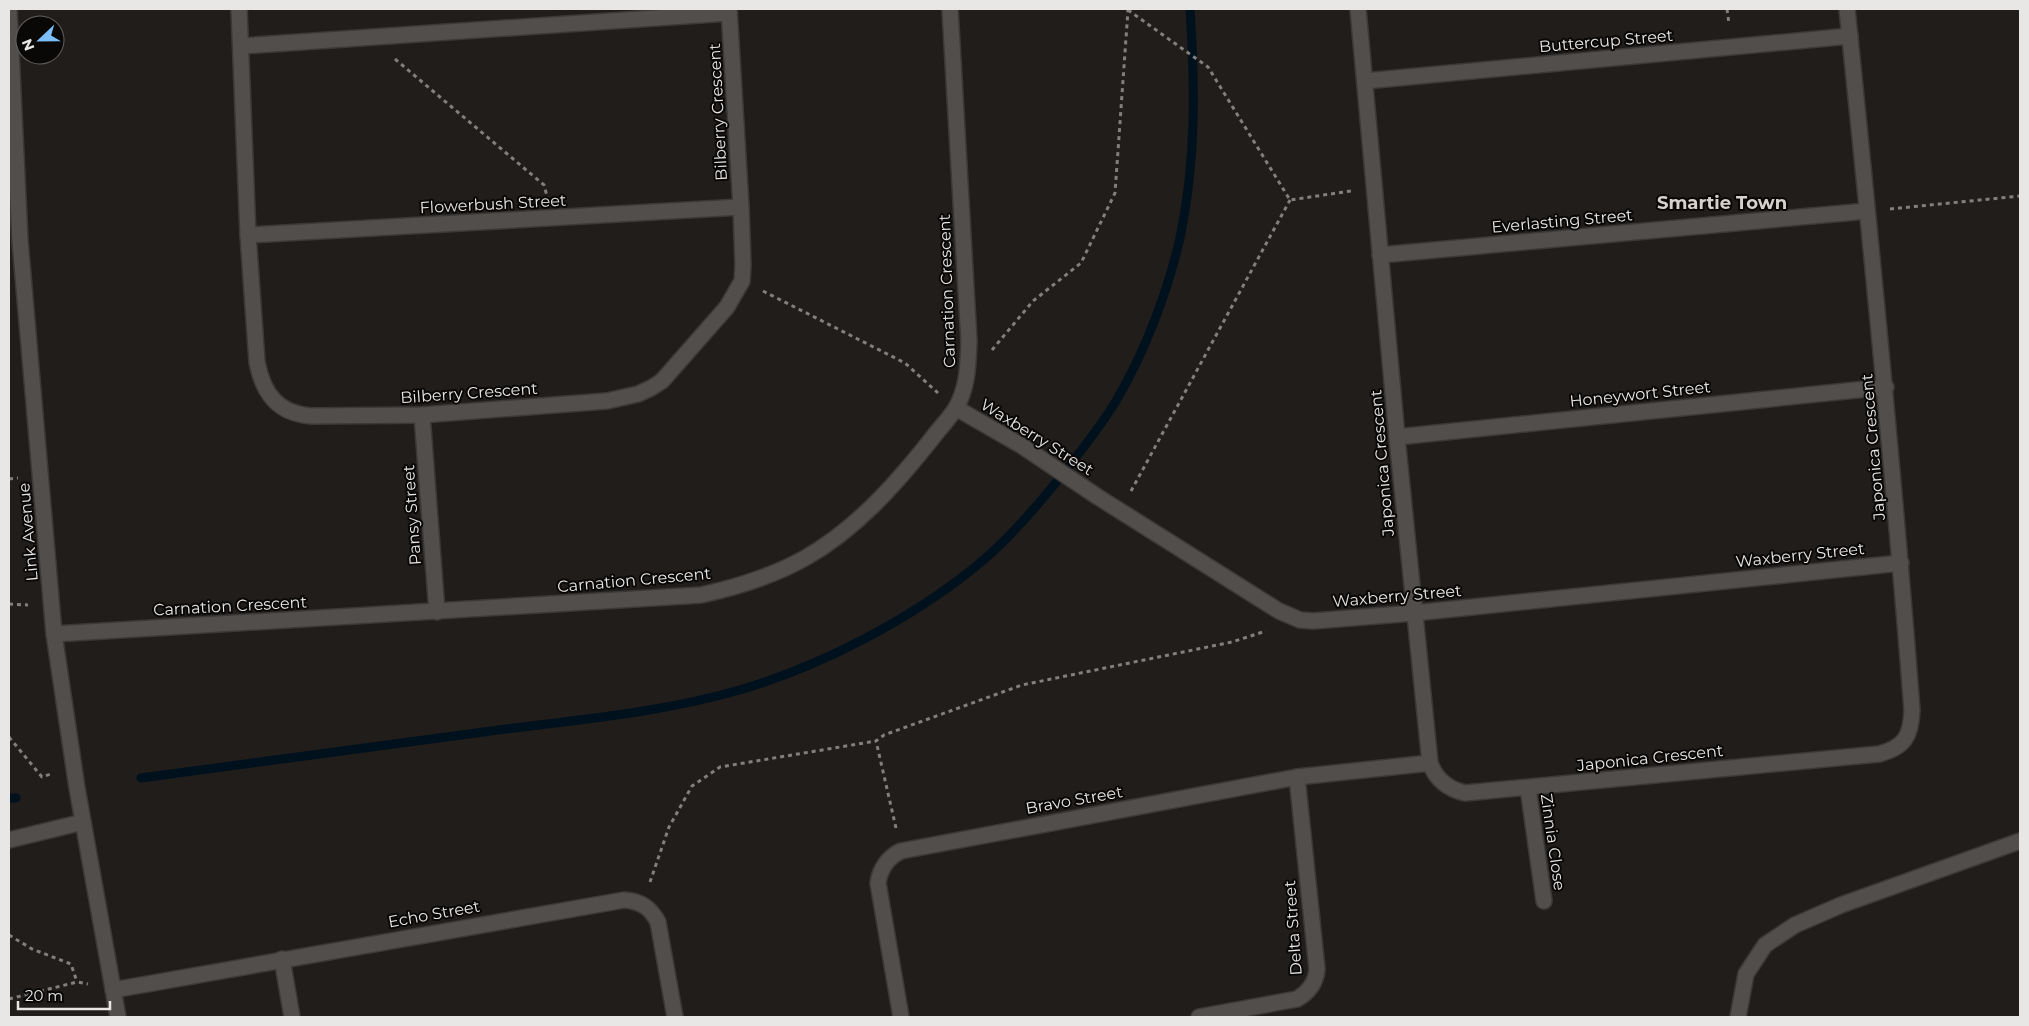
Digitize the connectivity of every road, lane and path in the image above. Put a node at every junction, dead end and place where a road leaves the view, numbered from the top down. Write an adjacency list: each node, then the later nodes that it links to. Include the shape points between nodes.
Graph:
1 (9, 9): 19 (street, Link Avenue)
2 (239, 9): 10 (street, Bilberry Crescent)
3 (950, 9): 24 (street, Carnation Crescent, via 969,341 966,382)
4 (1128, 9): 14 (path, via 1208,67); 22 (path, via 1116,193 1081,263 1033,301)
5 (1358, 9): 11 (street, Japonica Crescent)
6 (1847, 9): 8 (street, Japonica Crescent)
7 (729, 11): 9 (street); 15 (street, Bilberry Crescent)
8 (1850, 36): 11 (street, Buttercup Street); 16 (street, Japonica Crescent)
9 (368, 37): 10 (street); 17 (path, via 544,185)
10 (241, 46): 18 (street, Bilberry Crescent)
11 (1365, 81): 12 (street, Japonica Crescent)
12 (1374, 188): 14 (path); 20 (street, Japonica Crescent)
13 (2020, 196): 16 (path)
14 (1290, 200): 27 (path)
15 (741, 207): 17 (street, Flowerbush Street); 21 (street, Bilberry Crescent)
16 (1867, 211): 20 (street, Everlasting Street); 23 (street, Japonica Crescent)
17 (554, 218): 18 (street, Flowerbush Street)
18 (248, 235): 25 (street, Bilberry Crescent, via 257,362 262,382 276,403 298,415)
19 (14, 242): 32 (street, Link Avenue)
20 (1380, 255): 26 (street, Japonica Crescent)
21 (742, 281): 24 (path, via 905,363); 25 (street, Bilberry Crescent, via 727,307 662,381 651,388 607,401)
22 (991, 352)
23 (1886, 387): 26 (street, Honeywort Street); 28 (street, Japonica Crescent)
24 (956, 408): 27 (street, Waxberry Street, via 1022,446); 29 (street, Carnation Crescent, via 914,460 862,515 826,546 780,571 702,595)
25 (422, 415): 29 (street, Pansy Street)
26 (1398, 436): 30 (street, Japonica Crescent)
27 (1121, 511): 31 (street, Waxberry Street, via 1279,611)
28 (1901, 563): 30 (street, Waxberry Street); 38 (street, Japonica Crescent, via 1912,720 1906,739 1895,748 1879,754)
29 (437, 612): 32 (street, Carnation Crescent)
30 (1414, 613): 31 (street, Waxberry Street); 35 (street, Japonica Crescent)
31 (1300, 620): 34 (path, via 1232,642 1022,685 884,735)
32 (54, 634): 36 (street, Link Avenue)
33 (9, 737): 36 (path, via 42,777)
34 (876, 741): 42 (path); 44 (path, via 720,767 692,786 669,827)
35 (1430, 763): 37 (street, Bravo Street); 38 (street, Japonica Crescent, via 1443,783 1465,793)
36 (74, 765): 39 (street, Link Avenue)
37 (1297, 777): 42 (street, Bravo Street); 54 (street, Delta Street, via 1316,978 1309,991 1297,999)
38 (1528, 788): 43 (street, Zinnia Close)
39 (83, 822): 40 (street); 48 (street, Link Avenue)
40 (9, 840)
41 (2020, 841): 55 (street, via 1841,905 1795,925 1765,945 1746,974)
42 (901, 851): 53 (street, via 884,865 878,883)
43 (1544, 901)
44 (642, 904): 46 (street, Echo Street, via 619,900); 52 (street, via 652,912 659,927)
45 (9, 935): 47 (path, via 32,949 71,964)
46 (282, 959): 48 (street, Echo Street); 51 (street)
47 (77, 982): 48 (path); 49 (path)
48 (113, 990): 50 (street, Link Avenue)
49 (9, 999)
50 (118, 1017)
51 (292, 1017)
52 (675, 1017)
53 (901, 1017)
54 (1200, 1017)
55 (1738, 1017)

